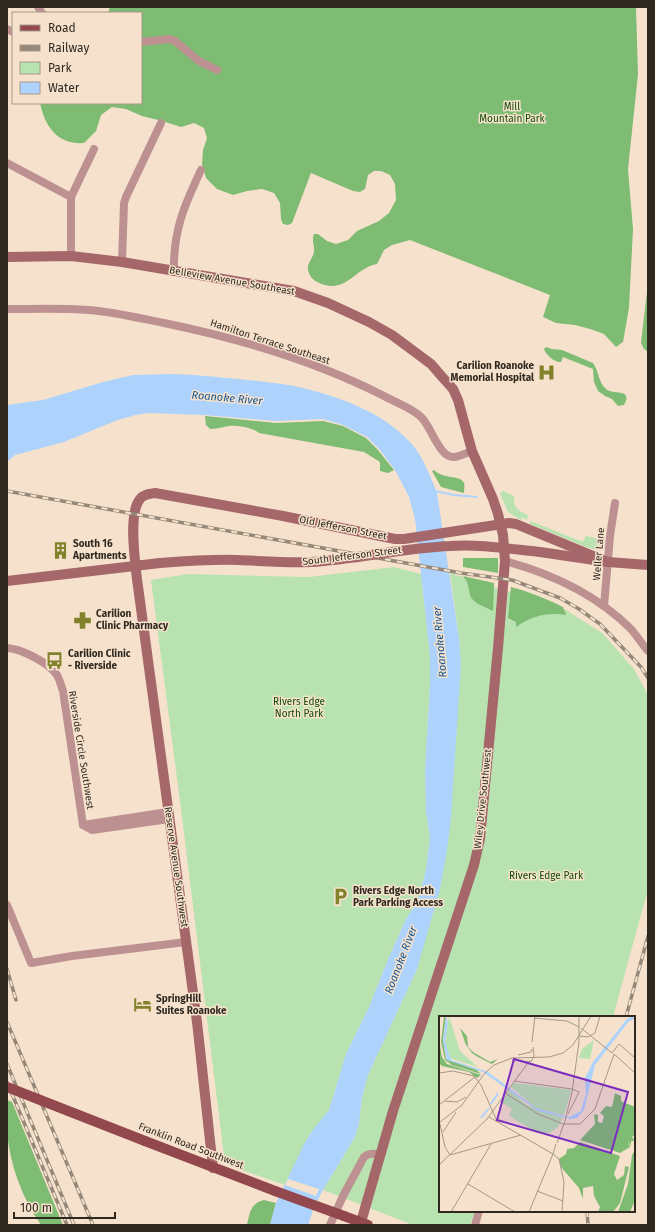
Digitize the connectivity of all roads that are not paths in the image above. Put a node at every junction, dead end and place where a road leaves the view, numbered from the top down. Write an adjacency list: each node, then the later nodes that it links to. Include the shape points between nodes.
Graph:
1 (142, 42): 2 (street, via 170,39 199,61)
2 (217, 70)
3 (161, 123): 10 (street, via 124,203)
4 (94, 149): 7 (street)
5 (7, 163): 7 (street)
6 (202, 170): 11 (street, via 178,226)
7 (72, 197): 8 (street)
8 (70, 256): 9 (street, Belleview Avenue Southeast); 10 (street, Belleview Avenue Southeast)
9 (7, 257)
10 (122, 262): 11 (street, Belleview Avenue Southeast)
11 (174, 272): 13 (street, Belleview Avenue Southeast, via 294,291 328,303 392,335 431,364 453,389)
12 (7, 309): 13 (street, Hamilton Terrace Southeast, via 62,308 126,315 250,344 332,372 408,408 426,422 444,454 455,457)
13 (472, 451): 15 (street, Belleview Avenue Southeast)
14 (615, 503): 17 (street, Weller Lane)
15 (501, 524): 16 (street, Wiley Drive Southwest); 17 (street, Old Jefferson Street, via 516,524); 19 (street, Old Jefferson Street, via 404,539 147,494 140,499 134,521)
16 (505, 561): 21 (street, via 564,582); 28 (street, Wiley Drive Southwest, via 479,846)
17 (608, 562): 18 (street, South Jefferson Street); 19 (street, South Jefferson Street, bridge, via 501,548 451,546 326,561 200,560); 21 (street, Weller Lane)
18 (648, 565)
19 (136, 566): 20 (street, South Jefferson Street); 24 (street, Reserve Avenue Southwest)
20 (7, 582)
21 (604, 606): 23 (street, via 632,630)
22 (7, 648): 24 (street, Riverside Circle Southwest, via 34,657 50,667 58,676 63,691 83,825)
23 (648, 651)
24 (169, 816): 26 (street, Reserve Avenue Southwest)
25 (7, 905): 26 (street, via 31,963)
26 (186, 942): 29 (street, Reserve Avenue Southwest)
27 (7, 1087): 29 (main road, Franklin Road Southwest, bridge)
28 (380, 1155): 31 (street, Wiley Drive Southwest); 32 (street, via 372,1153 364,1157)
29 (213, 1168): 31 (main road, Franklin Road Southwest, bridge)
30 (479, 1212): 33 (street)
31 (364, 1224)
32 (330, 1225)
33 (475, 1225)

